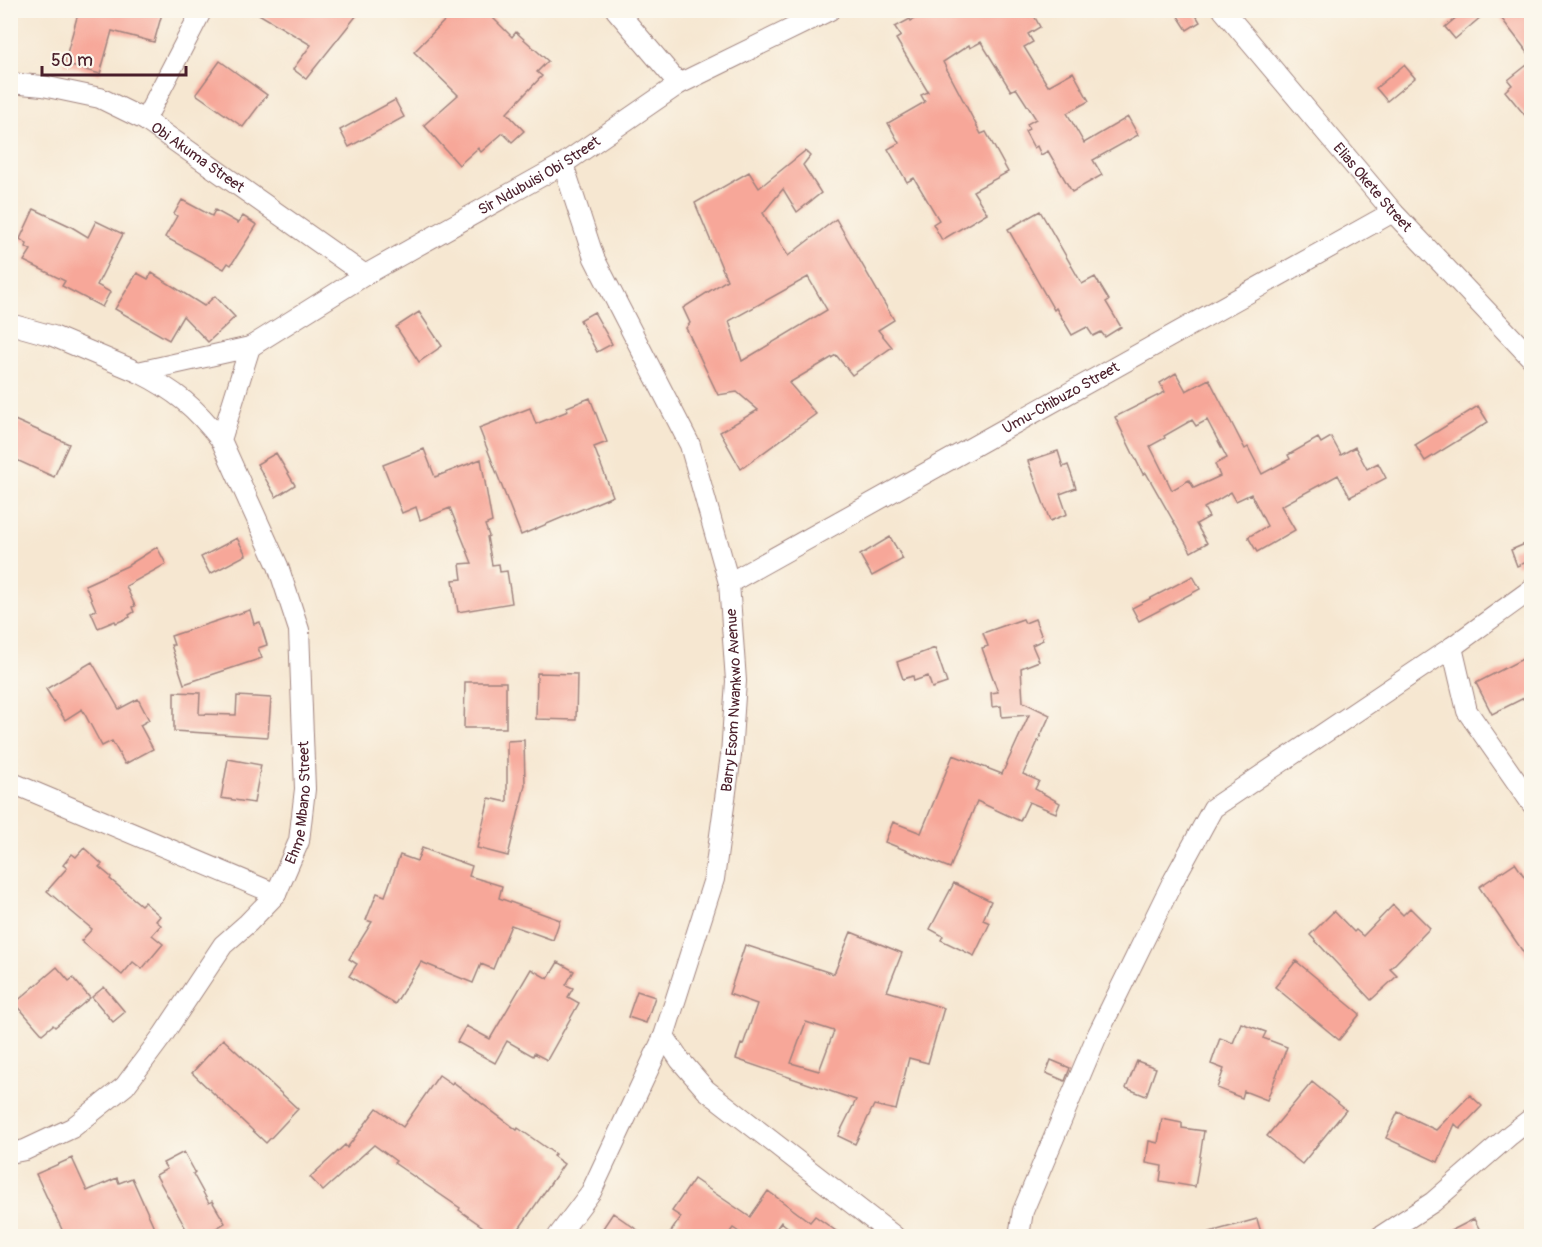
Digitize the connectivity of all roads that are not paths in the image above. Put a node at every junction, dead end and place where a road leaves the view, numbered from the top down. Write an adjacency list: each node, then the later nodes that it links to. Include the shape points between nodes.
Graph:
1 (202, 10): 7 (street)
2 (615, 10): 6 (street)
3 (830, 10): 6 (street, Sir Ndubuisi Obi Street)
4 (1225, 11): 9 (street, Elias Okete Street)
5 (10, 83): 7 (street, Obi Akuma Street, via 100,98)
6 (679, 84): 8 (street, Sir Ndubuisi Obi Street)
7 (145, 120): 10 (street, Obi Akuma Street)
8 (563, 164): 10 (street, Sir Ndubuisi Obi Street); 16 (street, Barry Esom Nwankwo Avenue, via 594,258 690,445)
9 (1393, 212): 13 (street, Elias Okete Street); 16 (street, Umu-Chibuzo Street)
10 (365, 275): 12 (street, Sir Ndubuisi Obi Street)
11 (10, 324): 14 (street, Ehme Mbano Street, via 53,336)
12 (250, 347): 14 (street, Sir Ndubuisi Obi Street); 15 (street)
13 (1532, 359)
14 (138, 372): 15 (street, Ehme Mbano Street, via 183,398)
15 (222, 440): 21 (street, Ehme Mbano Street, via 278,566 299,630 305,789 299,841)
16 (729, 583): 22 (street, Barry Esom Nwankwo Avenue, via 736,681 714,879)
17 (1532, 589): 18 (street)
18 (1452, 647): 20 (street, via 1467,711); 27 (street, via 1213,808 1096,1038 1023,1211)
19 (10, 782): 21 (street)
20 (1532, 804)
21 (276, 894): 24 (street, Ehme Mbano Street, via 223,945 124,1086 72,1128 25,1150)
22 (664, 1036): 25 (street, Barry Esom Nwankwo Avenue, via 591,1192); 26 (street, via 706,1090)
23 (1532, 1118): 28 (street, via 1433,1202)
24 (10, 1152)
25 (558, 1236)
26 (894, 1236)
27 (1019, 1236)
28 (1381, 1236)

